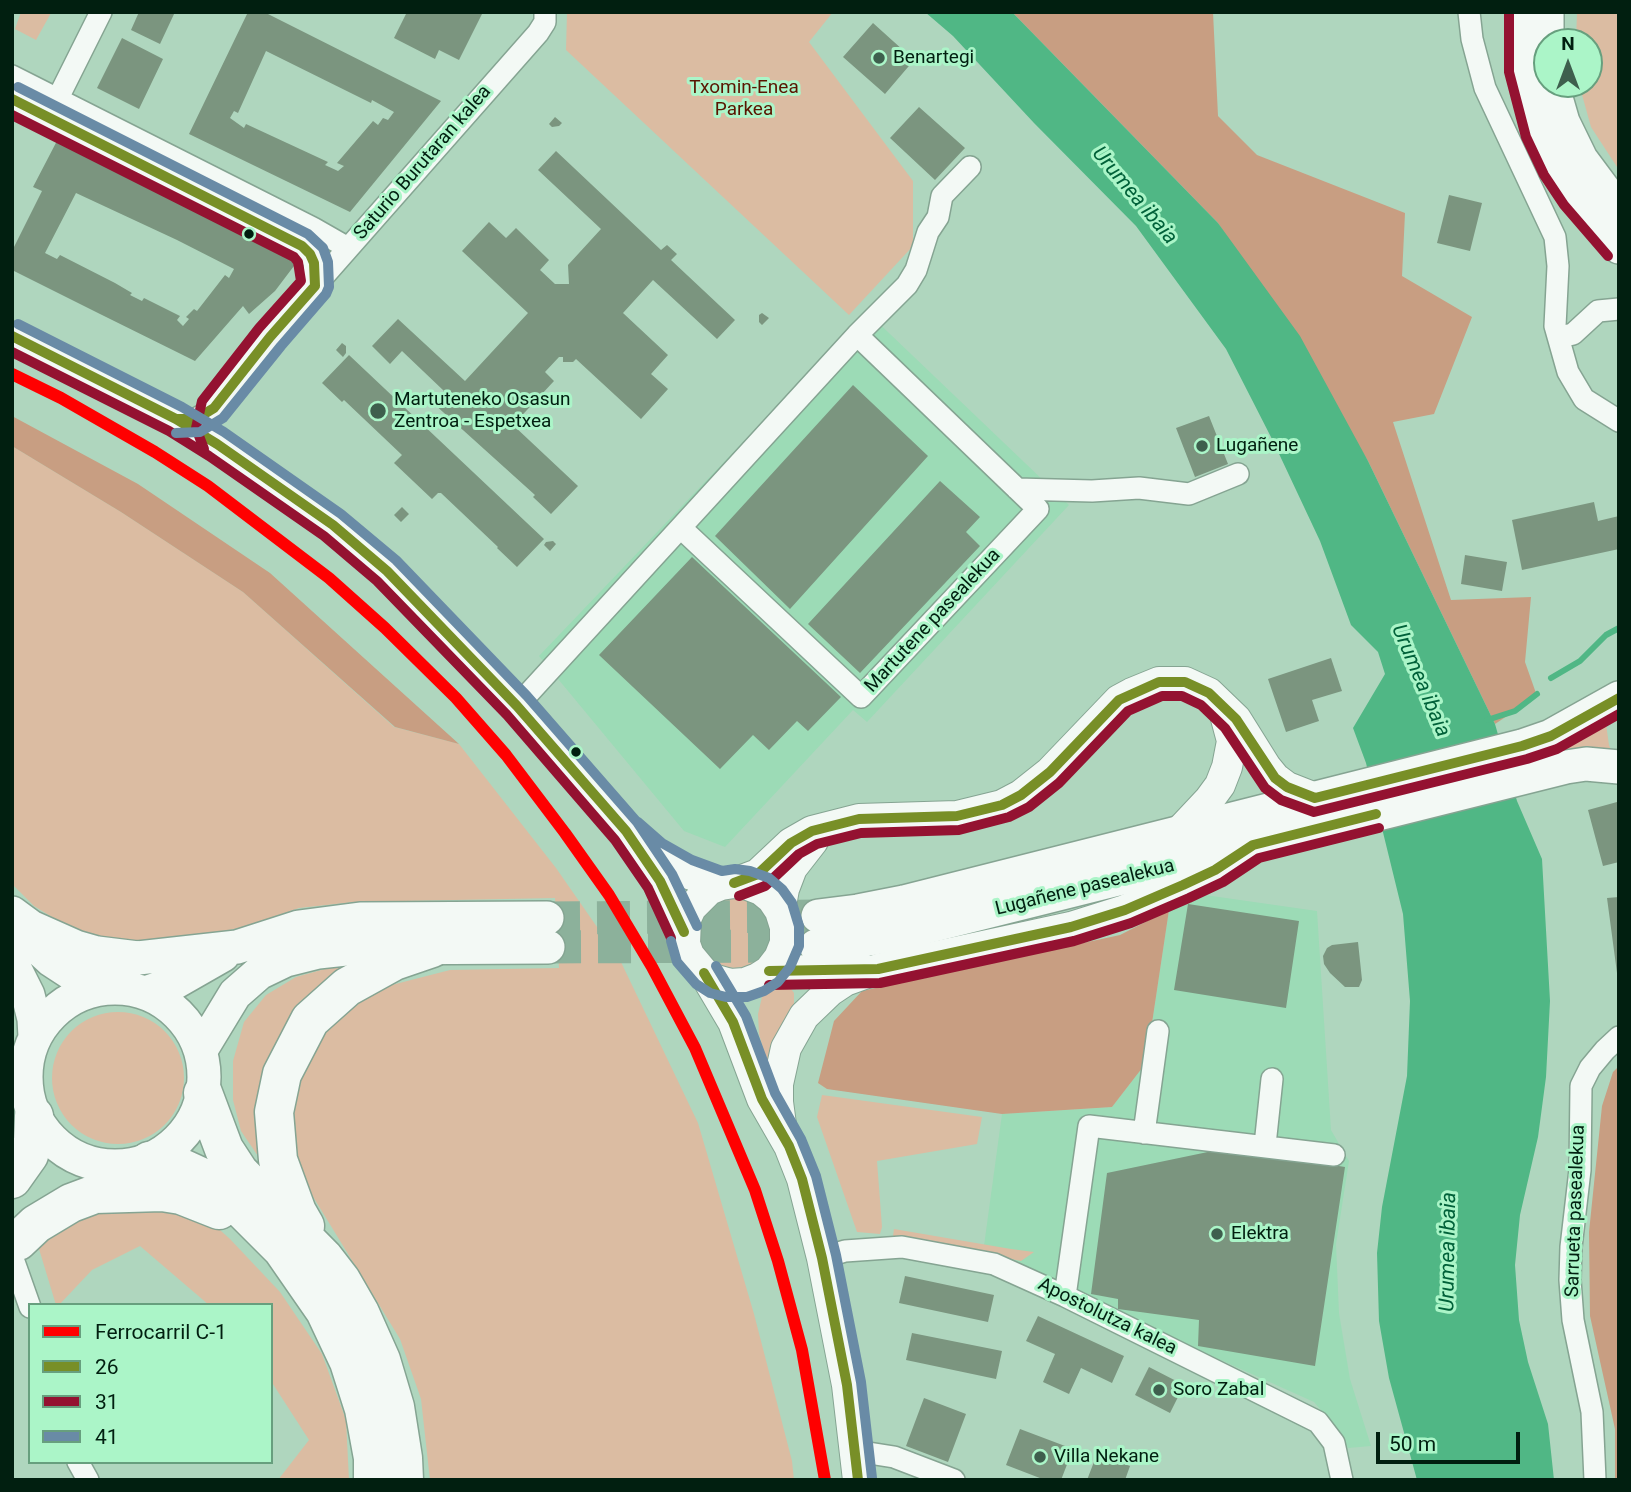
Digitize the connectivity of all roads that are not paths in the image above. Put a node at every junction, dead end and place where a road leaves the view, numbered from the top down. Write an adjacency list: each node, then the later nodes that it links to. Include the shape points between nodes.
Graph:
1 (101, 12): 6 (street)
2 (545, 12): 12 (street, Saturio Burutaran kalea, via 538,33)
3 (1469, 12): 17 (street, via 1485,88 1556,237 1554,312)
4 (1523, 12): 11 (main road, via 1523,70 1539,132 1576,197)
5 (12, 76): 6 (street)
6 (58, 98): 12 (street)
7 (1556, 98): 10 (main road, via 1581,159)
8 (12, 99): 13 (street, via 302,246 314,263)
9 (970, 167): 15 (street, via 942,195 938,217 907,285)
10 (1619, 210)
11 (1619, 247)
12 (348, 248): 13 (street, Saturio Burutaran kalea)
13 (315, 286): 18 (street, Saturio Burutaran kalea)
14 (1619, 309): 17 (street, via 1598,311 1573,334)
15 (857, 335): 23 (street, Martutene pasealekua); 24 (street)
16 (12, 336): 19 (main road)
17 (1560, 337): 20 (street, via 1568,372 1584,399)
18 (214, 408): 19 (street, via 196,419); 21 (street, via 210,427)
19 (176, 419): 21 (main road)
20 (1619, 421)
21 (217, 444): 27 (main road, via 332,525 387,571)
22 (1238, 474): 23 (street, via 1189,494 1139,488)
23 (1017, 489): 24 (street, Martutene pasealekua, via 1038,509 861,697)
24 (681, 528): 27 (street)
25 (1619, 698): 28 (main road, via 1551,736)
26 (1219, 701): 30 (main road, via 1275,778 1287,787); 31 (main road, via 1185,682 1146,686 1119,700 1050,772 1002,805 957,816 859,819); 33 (main road, Lugañene pasealekua, via 1232,741 1227,767 1209,800)
27 (516, 706): 32 (main road)
28 (1526, 761): 29 (main road); 30 (main road)
29 (1619, 767)
30 (1337, 803): 33 (main road, Lugañene pasealekua); 34 (main road, Lugañene pasealekua)
31 (824, 827): 35 (main road, via 800,836 758,874); 36 (main road, via 792,868)
32 (626, 831): 35 (main road, via 686,873); 39 (main road, via 660,881)
33 (1178, 833): 34 (main road, Lugañene pasealekua, via 858,911 817,931 858,942)
34 (1253, 845): 43 (main road, via 1215,870 1125,910 1071,927)
35 (728, 884): 36 (main road, via 761,890); 39 (main road, via 709,890 691,908)
36 (780, 911): 45 (main road, via 785,943)
37 (12, 913): 40 (main road, via 56,939 117,957)
38 (12, 921): 46 (main road, via 51,960 77,977)
39 (684, 932): 44 (main road, via 689,955)
40 (237, 947): 41 (main road, via 299,927 360,919 548,932); 47 (main road, via 174,983)
41 (432, 947): 52 (main road, via 318,952 259,972 235,994); 67 (highway, via 394,961 347,987 310,1020 282,1074 274,1112 278,1160)
42 (12, 962): 49 (main road, via 28,995)
43 (878, 969): 45 (main road); 56 (main road, via 830,991 794,1031 778,1084)
44 (704, 973): 45 (main road, via 730,984); 51 (main road)
45 (764, 974): 51 (main road, via 746,1007)
46 (111, 988): 47 (main road); 49 (main road, via 66,1002)
47 (145, 993): 52 (main road, via 170,1006)
48 (1157, 1031): 57 (street)
49 (35, 1037): 55 (main road, via 26,1063)
50 (1619, 1037): 77 (street, Sarrueta pasealekua, via 1590,1068 1581,1086 1580,1170 1571,1247 1573,1320 1592,1412)
51 (741, 1040): 56 (main road, via 754,1079)
52 (201, 1050): 54 (main road)
53 (1272, 1079): 58 (street)
54 (203, 1093): 60 (main road, via 191,1125 173,1146); 67 (highway, via 224,1149)
55 (23, 1110): 61 (highway); 62 (main road, via 73,1157); 63 (highway, via 33,1141)
56 (782, 1132): 66 (main road, via 802,1179)
57 (1144, 1133): 58 (street); 68 (street, via 1089,1126)
58 (1265, 1145): 59 (street)
59 (1334, 1155)
60 (149, 1161): 62 (main road); 67 (highway, via 208,1180 282,1250)
61 (12, 1165)
62 (100, 1166): 64 (highway, via 51,1189)
63 (12, 1179)
64 (12, 1225)
65 (15, 1258): 67 (highway, via 18,1241 71,1203 95,1194 162,1192 219,1210); 69 (street)
66 (822, 1258): 68 (street, Apostolutza kalea, via 845,1251 902,1247 994,1264); 71 (main road)
67 (312, 1267): 73 (highway, via 364,1409); 74 (highway, via 341,1280 382,1360 395,1406)
68 (1065, 1296): 76 (street, Apostolutza kalea, via 1318,1422 1335,1443)
69 (29, 1303)
70 (79, 1464): 72 (street)
71 (857, 1465): 75 (street, via 894,1457)
72 (88, 1480)
73 (373, 1480)
74 (404, 1480)
75 (954, 1480)
76 (1342, 1480)
77 (1595, 1480)

